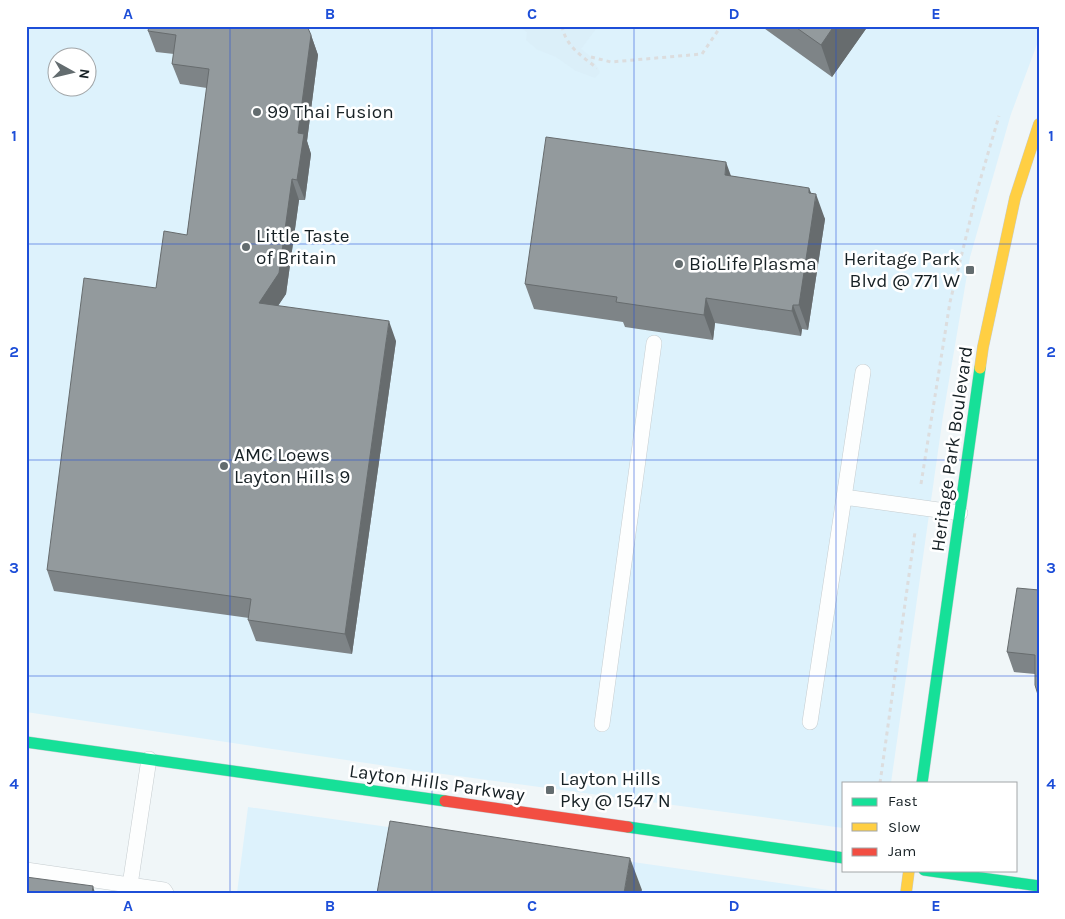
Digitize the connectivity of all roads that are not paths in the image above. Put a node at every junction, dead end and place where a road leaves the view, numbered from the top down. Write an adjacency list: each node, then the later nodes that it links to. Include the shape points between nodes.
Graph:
1 (1039, 124): 5 (street, Heritage Park Boulevard, via 1015,198 984,347)
2 (654, 343): 7 (lane)
3 (863, 372): 4 (lane)
4 (844, 497): 5 (lane); 6 (lane)
5 (960, 513): 10 (street, Heritage Park Boulevard)
6 (810, 722)
7 (602, 724)
8 (26, 742): 9 (street, Layton Hills Parkway)
9 (149, 759): 11 (street, Layton Hills Parkway); 15 (lane)
10 (922, 782)
11 (842, 858)
12 (26, 870): 15 (lane)
13 (909, 872): 18 (street)
14 (938, 872): 16 (street)
15 (130, 885): 17 (lane)
16 (1039, 886)
17 (166, 893)
18 (906, 893)

